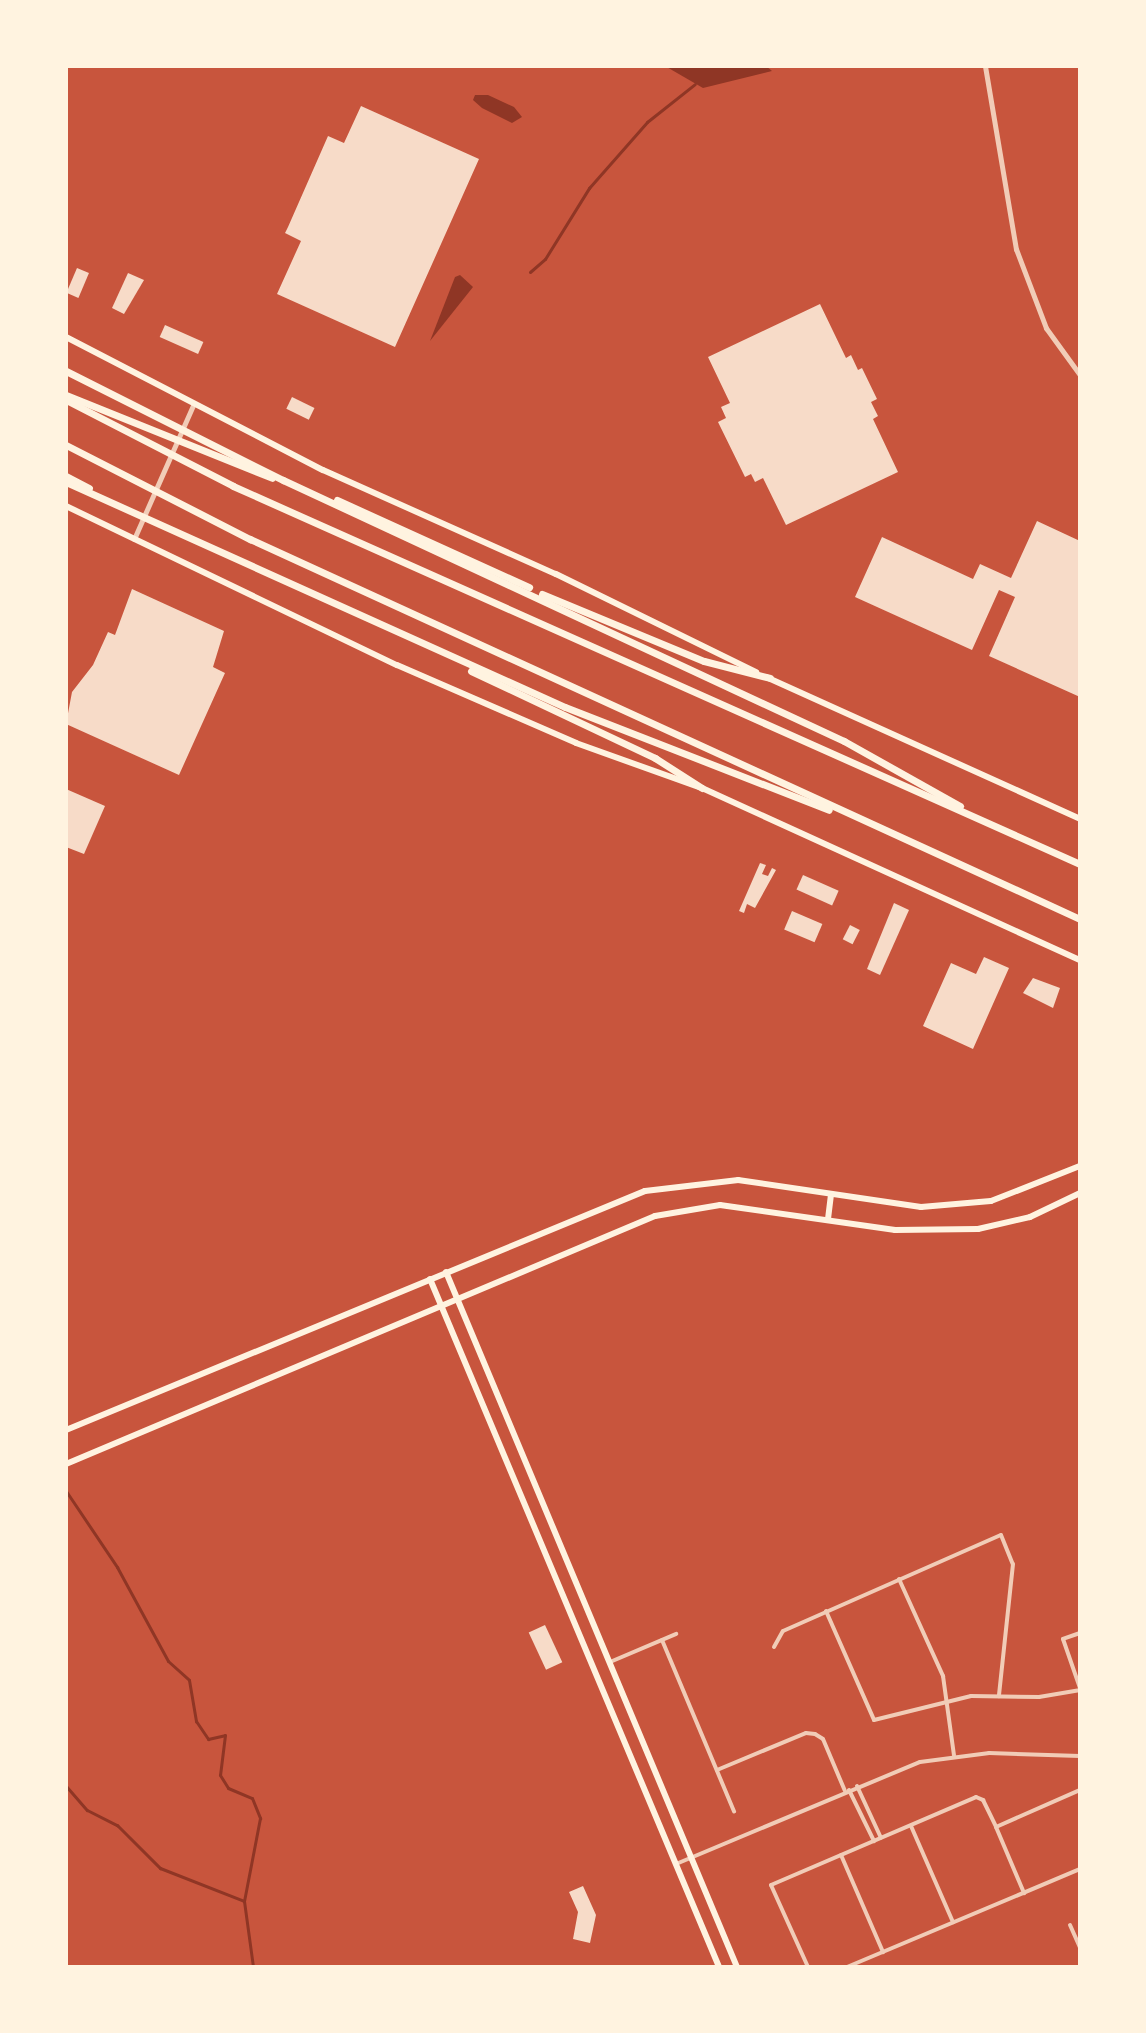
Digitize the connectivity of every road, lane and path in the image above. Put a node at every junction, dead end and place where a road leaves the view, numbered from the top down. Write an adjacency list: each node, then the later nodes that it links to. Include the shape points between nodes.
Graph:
1 (985, 66): 4 (street, via 1016,249 1046,328)
2 (66, 337): 6 (main road)
3 (66, 371): 20 (highway, via 283,480 902,770)
4 (1080, 375)
5 (66, 398): 12 (highway, via 255,473 370,510); 20 (highway, via 233,486)
6 (193, 405): 11 (street); 16 (main road)
7 (66, 445): 19 (highway, via 250,539 769,774)
8 (66, 476): 14 (highway)
9 (66, 482): 19 (highway, via 565,707)
10 (66, 506): 11 (main road)
11 (134, 539): 17 (main road, via 411,671 576,743)
12 (529, 587)
13 (542, 594): 16 (highway, via 704,661)
14 (445, 659)
15 (458, 665): 17 (highway, via 655,758)
16 (770, 678): 18 (main road)
17 (702, 788): 23 (main road)
18 (1080, 819)
19 (858, 820): 22 (highway)
20 (982, 820): 21 (highway)
21 (1080, 864)
22 (1080, 919)
23 (1080, 960)
24 (1080, 1166): 26 (main road, via 1028,1191 976,1204 921,1207)
25 (1080, 1193): 27 (main road, via 1030,1217 978,1229 895,1230)
26 (831, 1194): 27 (main road); 28 (main road, via 738,1180 658,1188 605,1204)
27 (828, 1219): 30 (main road, via 720,1205 655,1216)
28 (446, 1272): 29 (main road); 30 (main road)
29 (430, 1279): 31 (main road); 32 (main road)
30 (458, 1300): 31 (main road); 34 (main road)
31 (442, 1307): 33 (main road); 36 (main road)
32 (66, 1430)
33 (66, 1464)
34 (574, 1575): 36 (main road); 42 (main road)
35 (899, 1579): 37 (street); 44 (street, via 1001,1535 1013,1564); 45 (street, via 943,1676)
36 (558, 1582): 61 (main road)
37 (826, 1611): 41 (street, via 783,1631); 45 (street, via 874,1720)
38 (1080, 1633): 43 (street, via 1063,1639)
39 (676, 1634): 40 (street)
40 (662, 1640): 42 (street); 48 (street)
41 (774, 1647)
42 (610, 1662): 59 (main road)
43 (1080, 1689): 44 (street)
44 (999, 1696): 45 (street)
45 (946, 1700): 46 (street)
46 (954, 1756): 47 (street); 49 (street)
47 (1080, 1756)
48 (717, 1770): 50 (street, via 806,1733 815,1734 823,1739); 52 (street)
49 (857, 1786): 50 (street); 53 (street)
50 (847, 1790): 54 (street); 59 (street)
51 (1080, 1790): 56 (street)
52 (734, 1811)
53 (869, 1812): 54 (street); 57 (street)
54 (862, 1815): 58 (street)
55 (911, 1825): 56 (street, via 976,1797); 57 (street); 64 (street)
56 (996, 1827): 63 (street)
57 (881, 1838): 58 (street)
58 (874, 1841): 60 (street)
59 (690, 1855): 61 (street); 69 (main road)
60 (840, 1855): 67 (street); 70 (street, via 771,1885)
61 (676, 1864): 68 (main road)
62 (1080, 1869): 63 (street)
63 (1024, 1893): 64 (street)
64 (953, 1922): 67 (street)
65 (1070, 1925): 66 (street)
66 (1080, 1947)
67 (883, 1952): 71 (street)
68 (719, 1967)
69 (737, 1967)
70 (808, 1967)
71 (847, 1967)

